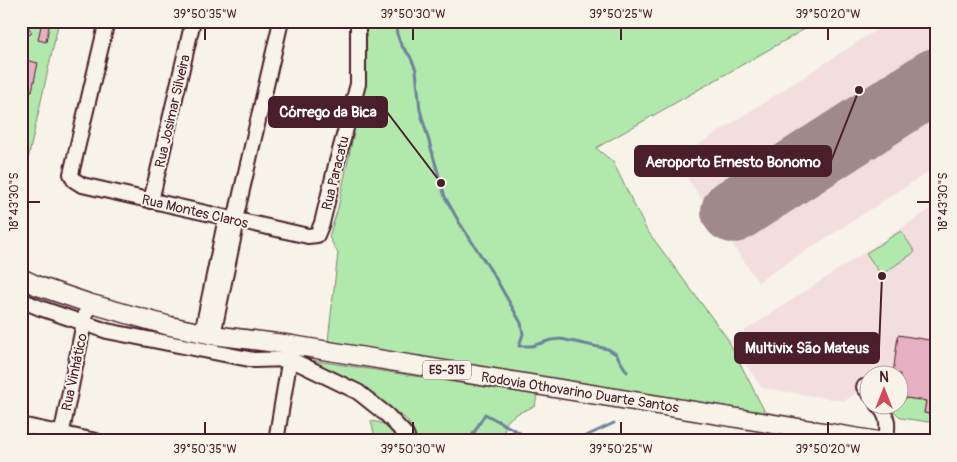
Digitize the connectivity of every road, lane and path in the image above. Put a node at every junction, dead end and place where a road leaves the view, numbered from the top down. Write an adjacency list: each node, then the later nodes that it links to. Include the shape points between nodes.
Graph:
1 (107, 21): 5 (street, Rua Montes Claros, via 71,174 82,185)
2 (193, 21): 5 (street, Rua Josimar Silveira)
3 (281, 21): 6 (street)
4 (358, 21): 7 (street, Rua Paracatu, via 358,84)
5 (151, 200): 6 (street, Rua Montes Claros)
6 (233, 219): 7 (street, Rua Montes Claros, via 308,236); 12 (street)
7 (317, 235)
8 (21, 278): 10 (main road, Rodovia Othovarino Duarte Santos / ES-315)
9 (21, 300): 11 (street, Rodovia Othovarino Duarte Santos)
10 (88, 303): 11 (street, Rua Vinhático); 12 (main road, Rodovia Othovarino Duarte Santos / ES-315)
11 (84, 323): 13 (street, Rodovia Othovarino Duarte Santos, via 108,331 254,360); 16 (street, Rua Vinhático)
12 (207, 334): 13 (main road, Rodovia Othovarino Duarte Santos / ES-315)
13 (291, 352): 18 (street); 19 (street, via 358,392 387,416); 20 (main road, Rodovia Othovarino Duarte Santos / ES-315)
14 (884, 414): 21 (street, via 888,424)
15 (21, 425): 16 (street)
16 (60, 437): 17 (street)
17 (96, 441)
18 (276, 441)
19 (408, 441)
20 (878, 441)
21 (886, 441)

